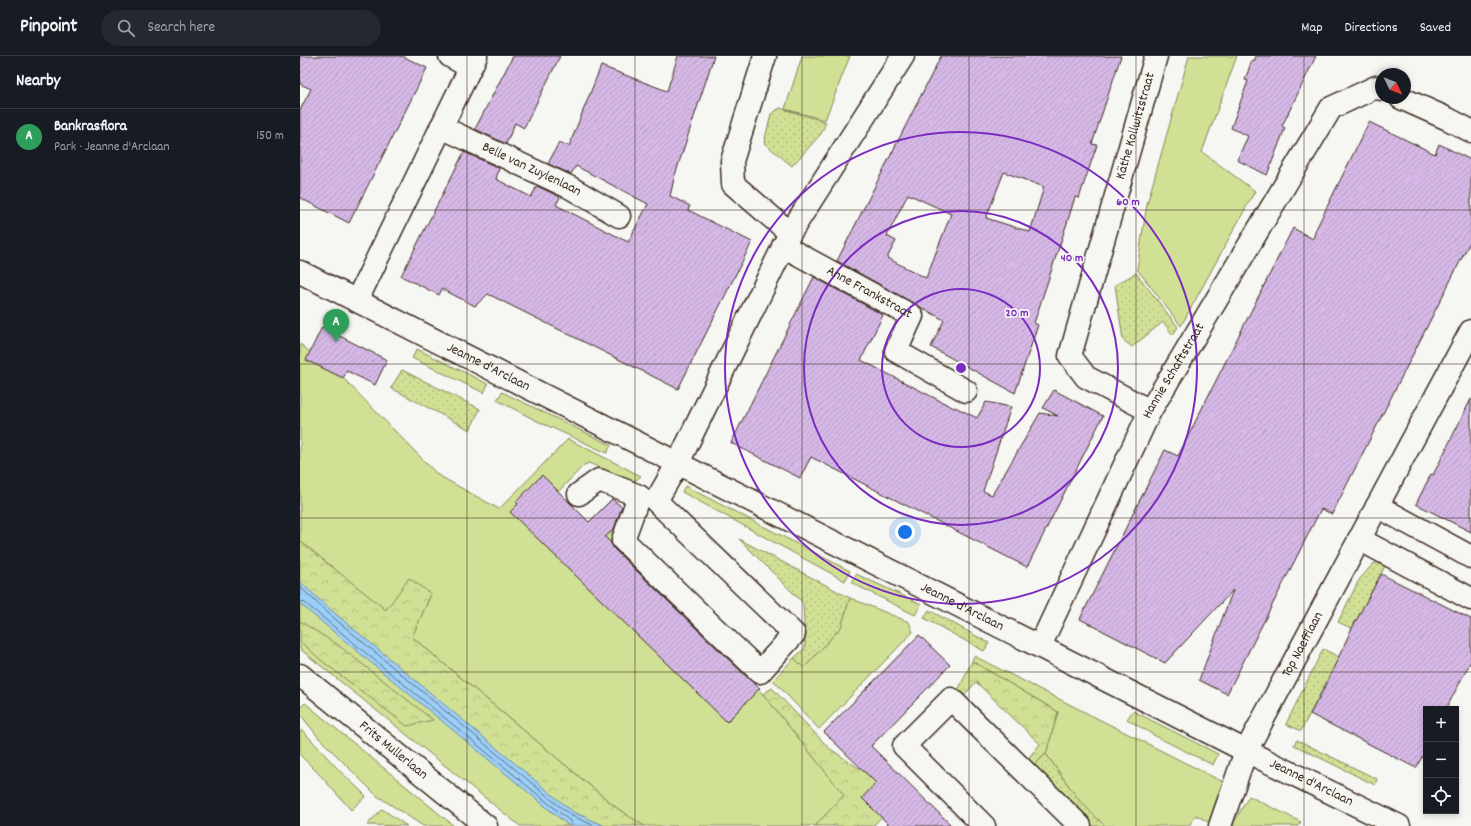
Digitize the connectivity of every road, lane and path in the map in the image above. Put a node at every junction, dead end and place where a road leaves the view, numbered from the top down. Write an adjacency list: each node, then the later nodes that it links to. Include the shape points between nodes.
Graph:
1 (450, 56): 5 (street)
2 (765, 56): 11 (street, via 732,161 733,184)
3 (903, 56): 11 (street)
4 (1156, 56): 16 (street, Käthe Kollwitzstraat, via 1070,356 1086,377)
5 (473, 62): 8 (street)
6 (1375, 87): 16 (street, Hannie Schaftstraat, via 1331,108)
7 (1411, 102): 9 (street)
8 (441, 127): 10 (street, Belle van Zuylenlaan, via 571,188); 13 (street)
9 (1471, 131)
10 (620, 216)
11 (786, 239): 15 (street, Anne Frankstraat, via 912,316 896,351); 17 (street)
12 (300, 272): 13 (street, Jeanne d'Arclaan)
13 (357, 300): 17 (street, Jeanne d'Arclaan)
14 (1471, 331): 20 (street, Top Naefflaan)
15 (966, 391)
16 (1150, 411): 24 (street, Hannie Schaftstraat)
17 (678, 463): 19 (street); 24 (street, Jeanne d'Arclaan)
18 (579, 494): 19 (street, via 599,480)
19 (647, 499): 19 (street, via 794,634 760,672 624,540)
20 (1377, 506): 21 (street, Top Naefflaan); 22 (street)
21 (1359, 539): 23 (street); 26 (street, Top Naefflaan)
22 (1471, 557)
23 (1471, 599)
24 (1040, 646): 26 (street, Jeanne d'Arclaan)
25 (300, 675): 27 (street, Frits Mullerlaan)
26 (1246, 750): 30 (street); 31 (street, Jeanne d'Arclaan)
27 (486, 826)
28 (984, 826): 29 (street, via 904,746 951,698)
29 (1080, 826)
30 (1220, 826)
31 (1399, 826)

